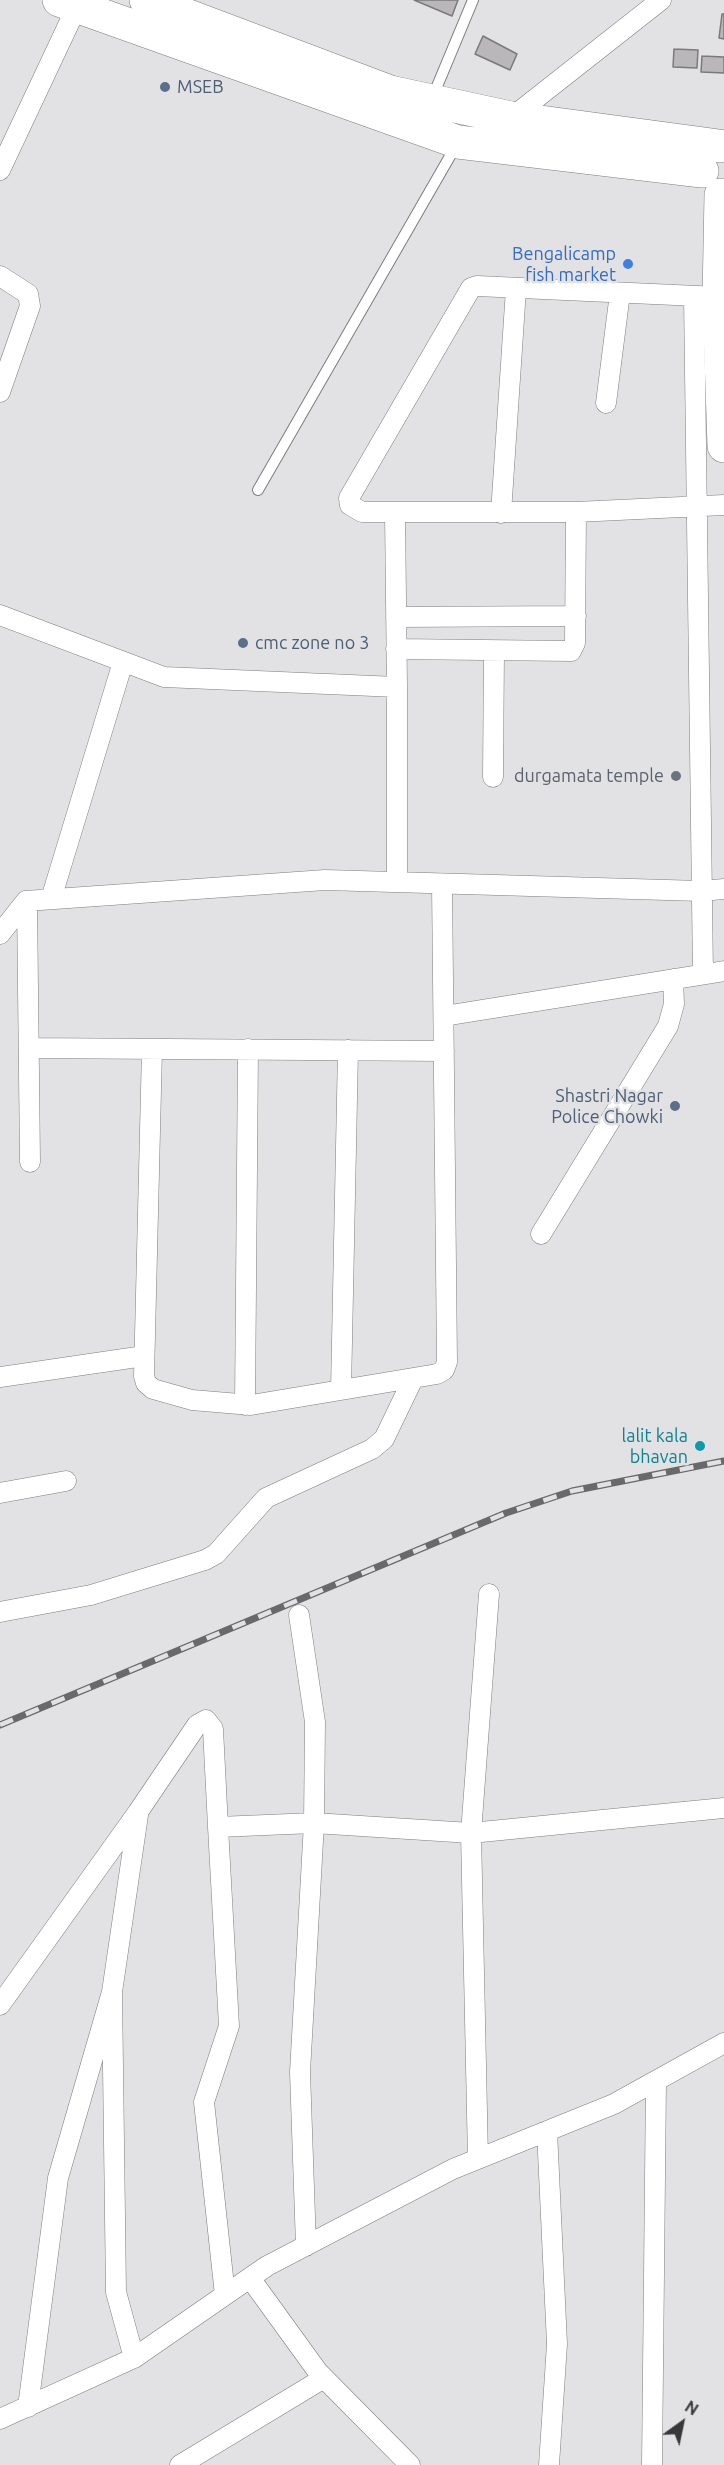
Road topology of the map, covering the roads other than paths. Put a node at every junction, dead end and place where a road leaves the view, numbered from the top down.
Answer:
1 (146, 0) edge
2 (473, 0) edge
3 (661, 0) edge
4 (72, 2) edge
5 (430, 102) junction
6 (511, 118) junction
7 (458, 142) junction
8 (0, 170) edge
9 (718, 171) edge
10 (0, 276) edge
11 (516, 289) junction
12 (620, 293) junction
13 (706, 297) junction
14 (0, 392) edge
15 (606, 403) dead end
16 (724, 446) edge
17 (258, 490) dead end
18 (724, 505) edge
19 (695, 507) junction
20 (395, 512) junction
21 (576, 512) junction
22 (501, 513) junction
23 (0, 615) edge
24 (576, 616) junction
25 (396, 617) junction
26 (396, 649) junction
27 (494, 651) junction
28 (123, 662) junction
29 (397, 687) junction
30 (494, 777) dead end
31 (397, 882) junction
32 (442, 884) junction
33 (724, 888) edge
34 (701, 891) junction
35 (51, 899) junction
36 (27, 901) junction
37 (0, 934) edge
38 (724, 971) edge
39 (703, 974) junction
40 (673, 979) junction
41 (444, 1016) junction
42 (29, 1048) junction
43 (152, 1048) junction
44 (248, 1049) junction
45 (348, 1050) junction
46 (444, 1051) junction
47 (30, 1162) dead end
48 (541, 1234) dead end
49 (144, 1356) junction
50 (0, 1377) edge
51 (413, 1378) junction
52 (341, 1390) junction
53 (245, 1405) junction
54 (66, 1481) dead end
55 (0, 1493) edge
56 (489, 1594) dead end
57 (0, 1612) edge
58 (299, 1616) dead end
59 (724, 1808) edge
60 (138, 1812) junction
61 (314, 1823) junction
62 (218, 1827) junction
63 (471, 1833) junction
64 (112, 1992) junction
65 (0, 2005) edge
66 (724, 2043) edge
67 (656, 2081) junction
68 (547, 2131) junction
69 (478, 2159) junction
70 (306, 2246) junction
71 (250, 2278) junction
72 (225, 2295) junction
73 (134, 2358) junction
74 (324, 2378) junction
75 (28, 2407) junction
76 (0, 2419) edge
77 (180, 2465) edge
78 (410, 2465) edge
79 (549, 2465) edge
80 (652, 2465) edge

1 - 5 highway
2 - 5 lane
3 - 6 street
4 - 7 highway
4 - 8 street
5 - 6 highway
6 - 9 highway
7 - 9 highway
7 - 17 lane
9 - 13 highway
10 - 14 street
11 - 12 street
11 - 20 street
11 - 22 street
12 - 13 street
12 - 15 street
13 - 16 highway
13 - 19 street
18 - 19 street
19 - 21 street
19 - 34 street
20 - 22 street
20 - 25 street
21 - 22 street
21 - 24 street
23 - 28 street
24 - 25 street
24 - 27 street
25 - 26 street
26 - 27 street
26 - 29 street
27 - 30 street
28 - 29 street
28 - 35 street
29 - 31 street
31 - 32 street
31 - 35 street
32 - 34 street
32 - 41 street
33 - 34 street
34 - 39 street
35 - 36 street
36 - 37 street
36 - 42 street
38 - 39 street
39 - 40 street
40 - 41 street
40 - 48 street
41 - 46 street
42 - 43 street
42 - 47 street
43 - 44 street
43 - 49 street
44 - 45 street
44 - 53 street
45 - 46 street
45 - 52 street
46 - 51 street
49 - 50 street
49 - 53 street
51 - 52 street
51 - 57 street
52 - 53 street
54 - 55 street
56 - 63 street
58 - 61 street
59 - 63 street
60 - 62 street
60 - 64 street
60 - 65 street
61 - 62 street
61 - 63 street
61 - 70 street
62 - 72 street
63 - 69 street
64 - 73 street
64 - 75 street
66 - 67 street
67 - 68 street
67 - 80 street
68 - 69 street
68 - 79 street
69 - 70 street
70 - 71 street
71 - 72 street
71 - 74 street
72 - 73 street
73 - 75 street
74 - 77 street
74 - 78 street
75 - 76 street

